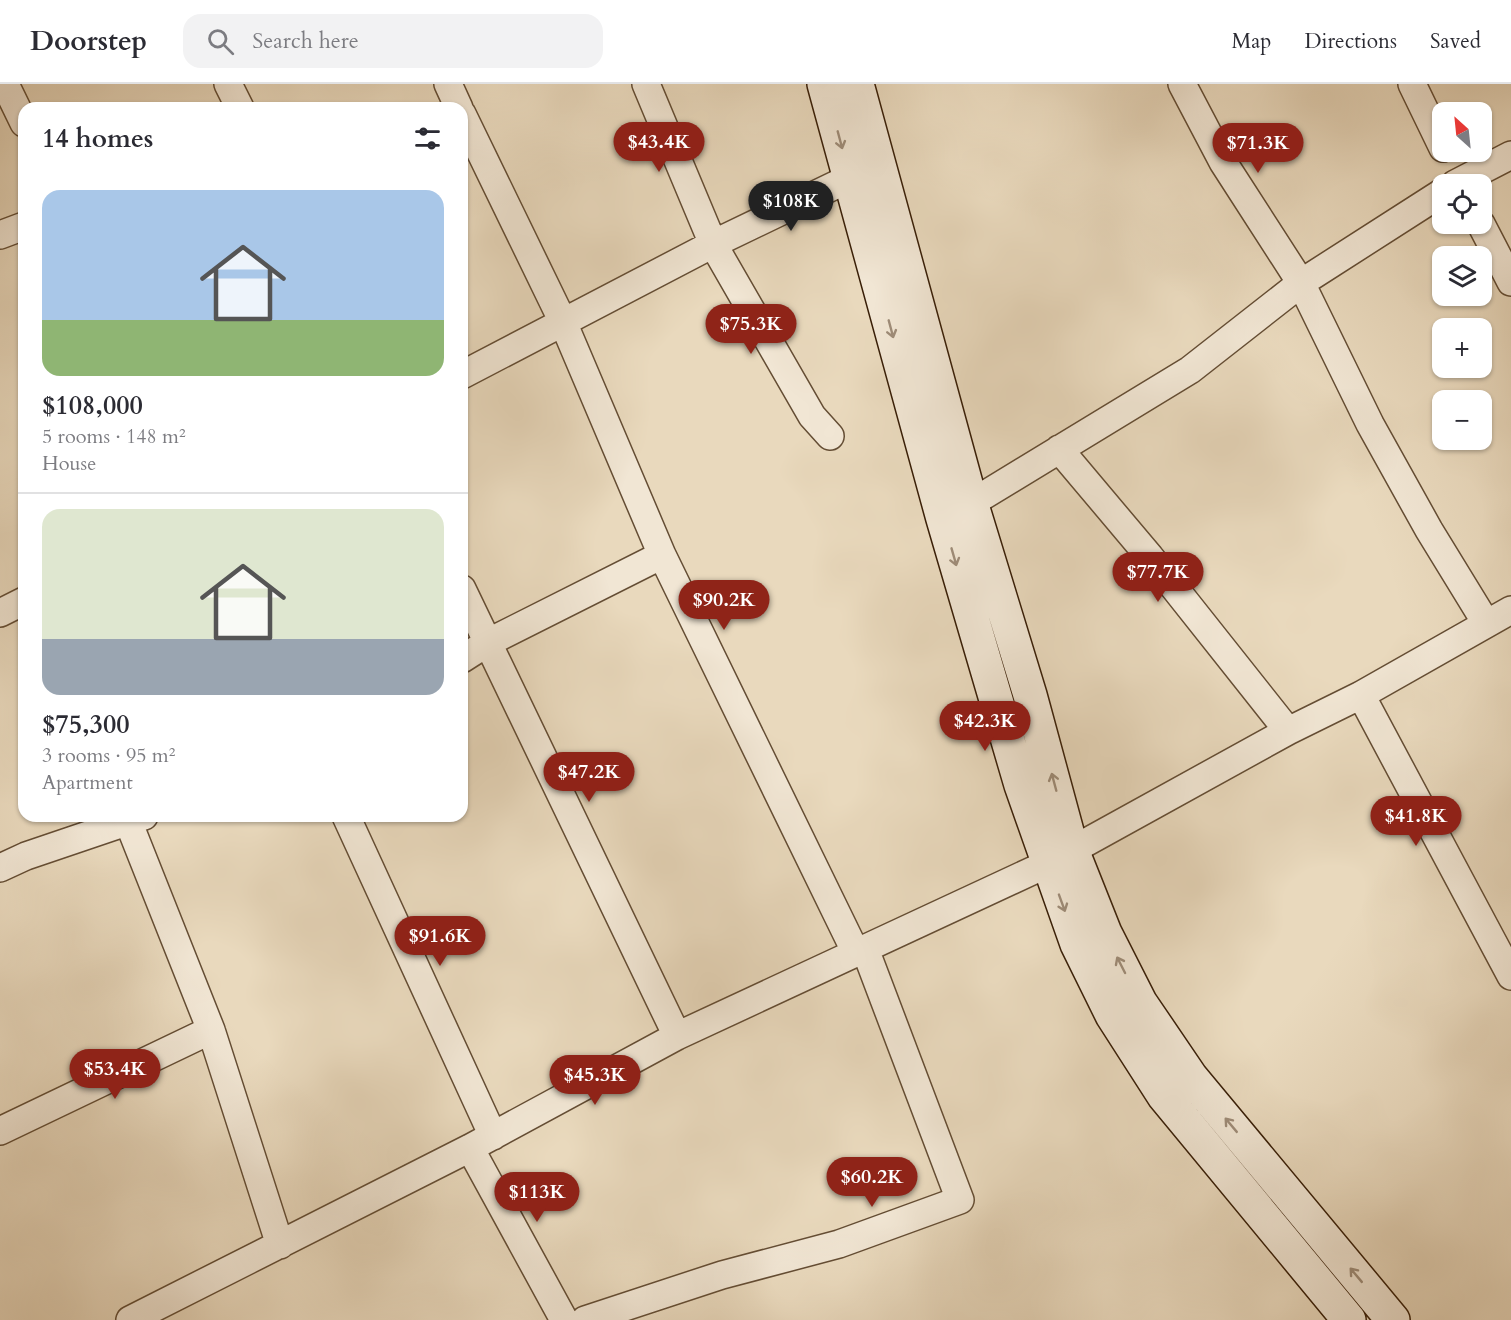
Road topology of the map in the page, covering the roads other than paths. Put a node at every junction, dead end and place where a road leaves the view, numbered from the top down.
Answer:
1 (5, 84) edge
2 (228, 84) edge
3 (448, 84) edge
4 (646, 84) edge
5 (824, 84) edge
6 (857, 84) edge
7 (1182, 84) edge
8 (1412, 84) edge
9 (237, 102) edge
10 (456, 102) edge
11 (18, 111) edge
12 (1432, 125) edge
13 (468, 126) edge
14 (1511, 155) edge
15 (1477, 174) edge
16 (850, 178) junction
17 (1432, 200) edge
18 (18, 228) edge
19 (1486, 234) edge
20 (0, 235) edge
21 (713, 244) junction
22 (1511, 282) edge
23 (1301, 283) junction
24 (563, 322) junction
25 (468, 372) edge
26 (830, 436) dead end
27 (1059, 449) junction
28 (971, 502) junction
29 (943, 519) junction
30 (662, 555) junction
31 (468, 603) edge
32 (18, 604) edge
33 (1511, 610) edge
34 (0, 613) edge
35 (1486, 623) junction
36 (487, 643) junction
37 (468, 655) edge
38 (1361, 695) junction
39 (1288, 731) junction
40 (127, 822) edge
41 (137, 822) edge
42 (348, 822) edge
43 (1060, 857) junction
44 (0, 868) edge
45 (860, 951) junction
46 (1511, 976) edge
47 (211, 1030) junction
48 (677, 1036) junction
49 (0, 1131) edge
50 (481, 1142) junction
51 (280, 1245) junction
52 (130, 1320) edge
53 (564, 1320) edge
54 (585, 1320) edge
55 (1350, 1320) edge
56 (1393, 1320) edge

1 - 11 street
2 - 9 street
3 - 10 street
4 - 21 street
5 -> 16 main road
6 - 28 main road
7 - 23 street
8 - 12 street
13 - 24 street
14 - 15 street
16 - 21 street
16 -> 29 main road
17 - 23 street
18 - 20 street
19 - 22 street
21 - 24 street
21 - 26 street
23 - 27 street
23 - 35 street
24 - 25 street
24 - 30 street
27 - 28 street
27 - 39 street
28 - 29 street
43 -> 28 main road
29 -> 43 main road
30 - 36 street
30 - 45 street
31 - 36 street
32 - 34 street
33 - 35 street
35 - 38 street
36 - 37 street
36 - 48 street
38 - 39 street
38 - 46 street
39 - 43 street
40 - 44 street
41 - 47 street
42 - 50 street
43 - 45 street
43 -> 55 main road
56 -> 43 main road
45 - 48 street
45 - 54 street
47 - 49 street
47 - 51 street
48 - 50 street
50 - 51 street
50 - 53 street
51 - 52 street

